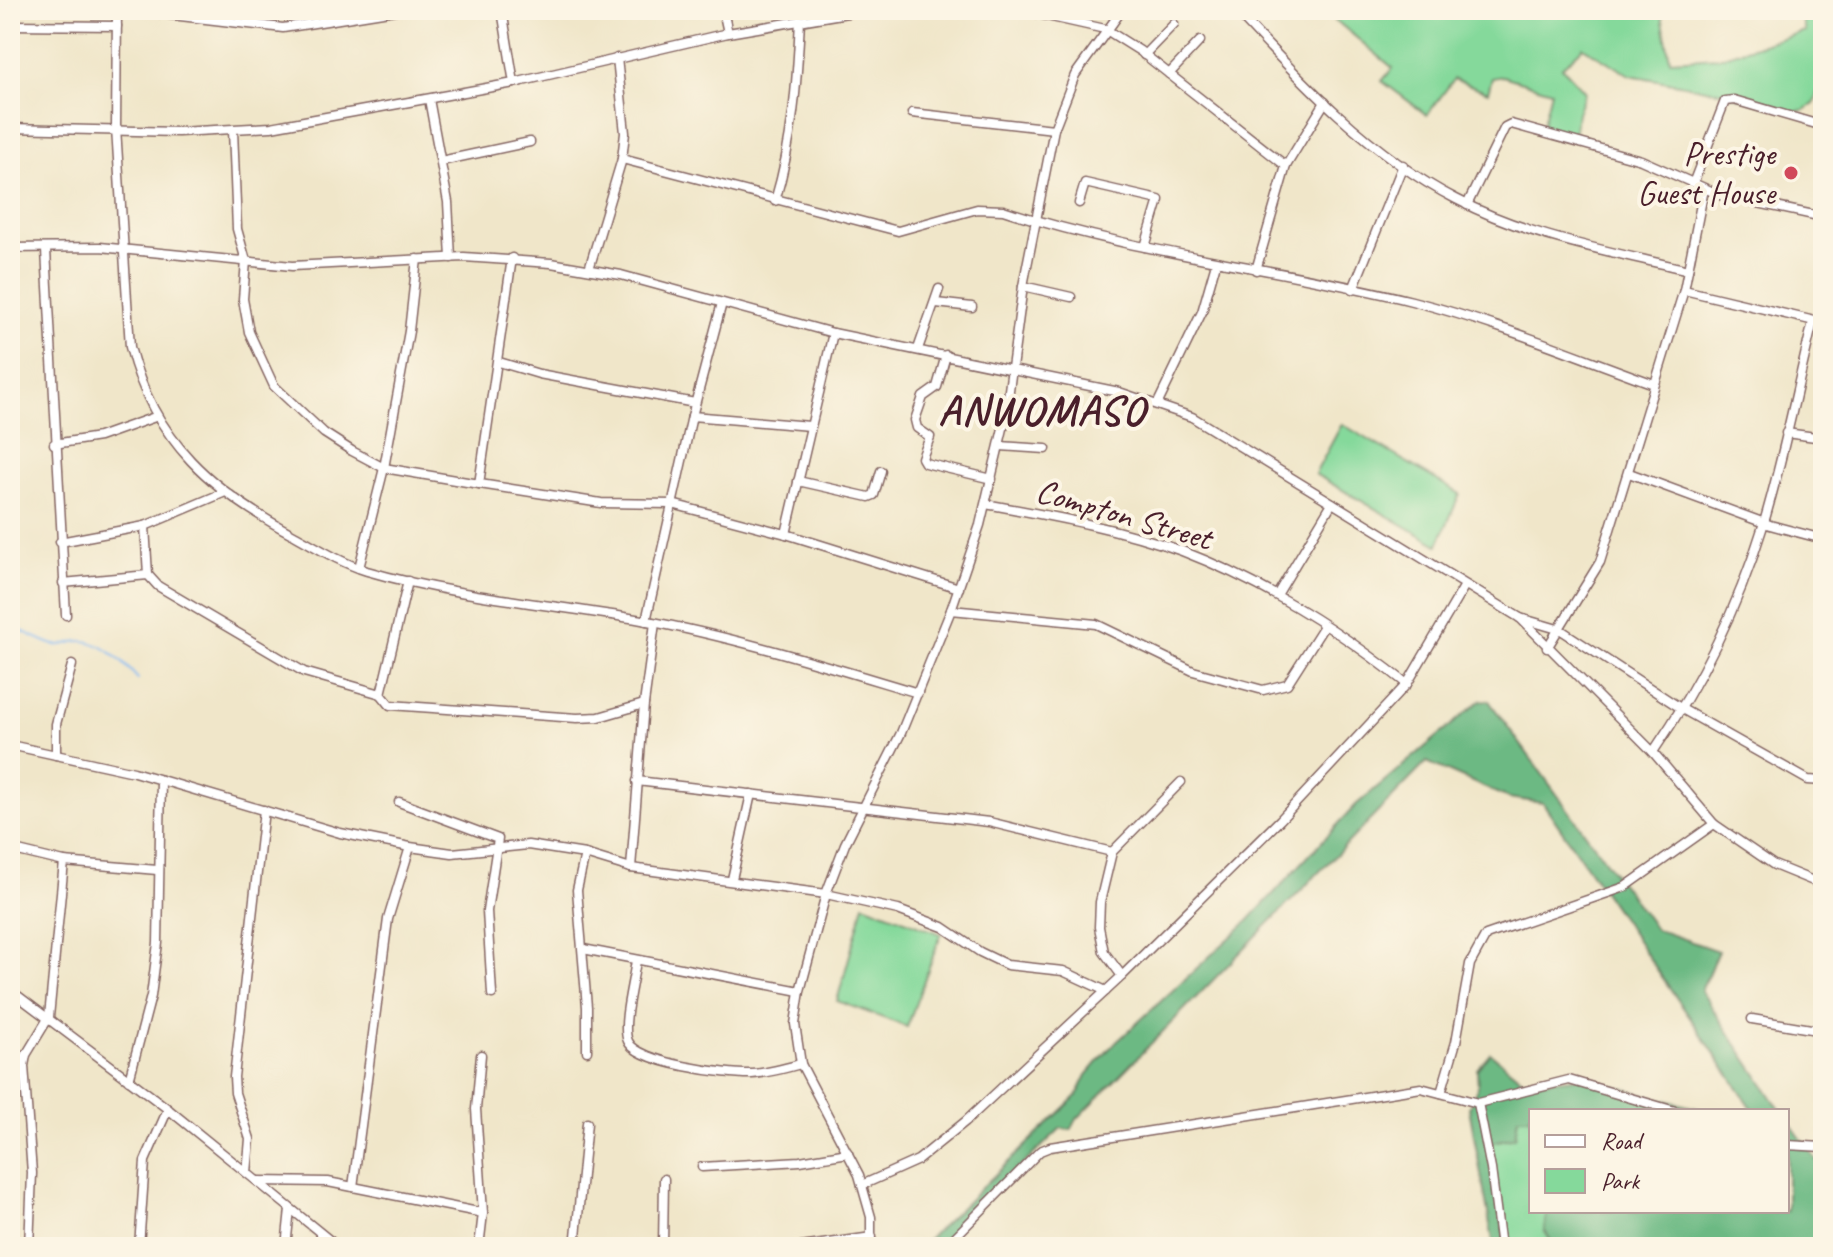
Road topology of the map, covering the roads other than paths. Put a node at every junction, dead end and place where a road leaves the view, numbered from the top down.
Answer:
1 (117, 10) edge
2 (129, 10) edge
3 (395, 10) edge
4 (502, 10) edge
5 (723, 10) edge
6 (865, 10) edge
7 (1020, 10) edge
8 (1122, 10) edge
9 (1235, 10) edge
10 (800, 20) junction
11 (1174, 24) dead end
12 (10, 25) edge
13 (117, 26) junction
14 (1105, 29) junction
15 (728, 33) junction
16 (1200, 41) dead end
17 (1144, 55) junction
18 (617, 58) junction
19 (1169, 74) junction
20 (514, 83) junction
21 (429, 99) junction
22 (1325, 102) junction
23 (912, 113) dead end
24 (1823, 126) edge
25 (10, 128) edge
26 (116, 128) junction
27 (1054, 129) junction
28 (233, 130) junction
29 (530, 142) dead end
30 (622, 159) junction
31 (441, 161) junction
32 (1403, 165) junction
33 (1286, 166) junction
34 (1694, 181) junction
35 (1704, 189) junction
36 (775, 201) junction
37 (1079, 203) dead end
38 (1467, 205) junction
39 (1823, 217) edge
40 (1035, 220) junction
41 (1145, 247) junction
42 (10, 248) edge
43 (46, 250) junction
44 (123, 250) junction
45 (451, 258) junction
46 (512, 258) junction
47 (417, 259) junction
48 (246, 261) junction
49 (1216, 263) junction
50 (589, 269) junction
51 (1256, 270) junction
52 (1688, 270) junction
53 (1023, 286) junction
54 (939, 289) dead end
55 (1353, 289) junction
56 (1684, 290) junction
57 (1071, 297) dead end
58 (722, 303) junction
59 (936, 303) junction
60 (972, 307) dead end
61 (1818, 323) edge
62 (833, 333) junction
63 (918, 349) junction
64 (946, 355) junction
65 (499, 362) junction
66 (1010, 367) junction
67 (1654, 384) junction
68 (695, 403) junction
69 (1158, 403) junction
70 (692, 416) junction
71 (155, 417) junction
72 (810, 426) junction
73 (1786, 433) junction
74 (1823, 438) edge
75 (54, 444) junction
76 (1000, 446) junction
77 (1046, 449) dead end
78 (384, 468) junction
79 (881, 471) dead end
80 (1629, 473) junction
81 (992, 479) junction
82 (798, 481) junction
83 (479, 484) junction
84 (223, 493) junction
85 (1332, 503) junction
86 (672, 504) junction
87 (986, 504) junction
88 (1764, 522) junction
89 (145, 526) junction
90 (786, 534) junction
91 (1823, 539) edge
92 (60, 542) junction
93 (359, 568) junction
94 (148, 575) junction
95 (408, 581) junction
96 (63, 583) junction
97 (1465, 585) junction
98 (959, 588) junction
99 (1277, 595) junction
100 (951, 610) junction
101 (66, 615) dead end
102 (1520, 618) junction
103 (651, 622) junction
104 (1324, 626) junction
105 (1561, 630) junction
106 (1547, 648) junction
107 (72, 665) dead end
108 (1407, 684) junction
109 (918, 693) junction
110 (381, 694) junction
111 (644, 704) junction
112 (1682, 709) junction
113 (10, 745) edge
114 (1653, 752) junction
115 (56, 755) junction
116 (161, 780) junction
117 (637, 781) junction
118 (1823, 781) edge
119 (1181, 782) dead end
120 (751, 794) junction
121 (399, 802) dead end
122 (860, 809) junction
123 (264, 810) junction
124 (1714, 824) junction
125 (498, 846) junction
126 (410, 847) junction
127 (10, 849) edge
128 (1112, 852) junction
129 (585, 854) junction
130 (64, 862) junction
131 (631, 868) junction
132 (157, 870) junction
133 (732, 879) junction
134 (1823, 885) edge
135 (826, 894) junction
136 (583, 949) junction
137 (636, 960) junction
138 (1122, 976) junction
139 (10, 990) edge
140 (800, 991) junction
141 (1106, 991) junction
142 (492, 994) dead end
143 (49, 1017) junction
144 (1752, 1019) dead end
145 (1823, 1031) edge
146 (587, 1051) dead end
147 (481, 1055) dead end
148 (801, 1064) junction
149 (129, 1080) junction
150 (1441, 1093) junction
151 (1478, 1103) junction
152 (168, 1109) junction
153 (1668, 1109) edge
154 (587, 1123) dead end
155 (1789, 1145) edge
156 (1823, 1147) edge
157 (848, 1153) junction
158 (702, 1167) dead end
159 (247, 1173) junction
160 (664, 1179) dead end
161 (258, 1181) junction
162 (862, 1185) junction
163 (353, 1187) junction
164 (290, 1209) junction
165 (483, 1213) junction
166 (871, 1242) edge
167 (29, 1247) edge
168 (139, 1247) edge
169 (286, 1247) edge
170 (338, 1247) edge
171 (479, 1247) edge
172 (575, 1247) edge
173 (663, 1247) edge
174 (801, 1247) edge
175 (945, 1247) edge
176 (1501, 1247) edge

1 - 13 street
2 - 3 street
4 - 20 street
5 - 15 street
6 - 10 street
7 - 14 street
8 - 14 street
9 - 22 street
10 - 15 street
10 - 36 street
11 - 17 street
12 - 13 street
13 - 26 street
14 - 17 street
14 - 27 street
15 - 18 street
16 - 19 street
17 - 19 street
18 - 20 street
18 - 30 street
19 - 33 street
20 - 21 street
21 - 28 street
21 - 31 street
22 - 32 street
22 - 33 street
23 - 27 street
24 - 34 street
25 - 26 street
26 - 28 street
26 - 44 street
27 - 40 street
28 - 48 street
29 - 31 street
30 - 36 street
30 - 50 street
31 - 45 street
32 - 38 street
32 - 55 street
33 - 51 street
34 - 35 street
34 - 38 street
35 - 39 street
35 - 52 street
36 - 40 street
37 - 41 street
38 - 52 street
40 - 41 street
40 - 53 street
41 - 49 street
42 - 43 street
43 - 44 street
43 - 75 street
44 - 48 street
44 - 71 street
45 - 46 street
45 - 47 street
46 - 50 street
46 - 65 street
47 - 48 street
47 - 78 street
48 - 78 street
49 - 51 street
49 - 69 street
50 - 58 street
51 - 55 street
52 - 56 street
53 - 57 street
53 - 66 street
54 - 59 street
55 - 67 street
56 - 61 street
56 - 67 street
58 - 62 street
58 - 68 street
59 - 60 street
59 - 63 street
61 - 73 street
62 - 63 street
62 - 72 street
63 - 64 street
64 - 66 street
64 - 81 street
65 - 68 street
65 - 83 street
66 - 69 street
66 - 76 street
67 - 80 street
68 - 70 street
69 - 85 street
70 - 72 street
70 - 86 street
71 - 75 street
71 - 84 street
72 - 82 street
73 - 74 street
73 - 88 street
75 - 92 street
76 - 77 street
76 - 81 street
78 - 83 street
78 - 93 street
79 - 82 street
80 - 88 street
80 - 105 street
81 - 87 street
82 - 90 street
83 - 86 street
84 - 89 street
84 - 93 street
85 - 97 street
85 - 99 street
86 - 90 street
86 - 103 street
87 - 98 street
87 - 99 street, Compton Street
88 - 91 street
88 - 112 street
89 - 92 street
89 - 94 street
90 - 98 street
92 - 96 street
93 - 95 street
94 - 96 street
94 - 110 street
95 - 103 street
95 - 110 street
96 - 101 street
97 - 102 street
97 - 108 street
98 - 100 street
99 - 104 street, Compton Street
100 - 104 street
100 - 109 street
102 - 105 street
102 - 106 street
103 - 109 street
103 - 111 street
104 - 108 street, Compton Street
105 - 106 street
105 - 112 street
106 - 114 street
107 - 115 street
108 - 138 street
109 - 122 street
110 - 111 street
111 - 117 street
112 - 114 street
112 - 118 street
113 - 115 street
114 - 124 street
115 - 116 street
116 - 123 street
116 - 132 street
117 - 120 street
117 - 131 street
119 - 128 street
120 - 122 street
120 - 133 street
121 - 125 street
122 - 128 street
122 - 135 street
123 - 126 street
123 - 159 street
124 - 134 street
124 - 150 street
125 - 126 street
125 - 129 street
125 - 142 street
126 - 163 street
127 - 130 street
128 - 138 street
129 - 131 street
129 - 136 street
130 - 132 street
130 - 143 street
131 - 133 street
132 - 149 street
133 - 135 street
135 - 140 street
135 - 141 street
136 - 137 street
136 - 146 street
137 - 140 street
137 - 148 street
138 - 141 street
139 - 143 street
140 - 148 street
141 - 162 street
143 - 149 street
143 - 167 street
144 - 145 street
147 - 165 street
148 - 157 street
149 - 152 street
150 - 151 street
150 - 175 street
151 - 153 street
151 - 176 street
152 - 159 street
152 - 168 street
154 - 172 street
155 - 156 street
157 - 158 street
157 - 162 street
159 - 161 street
160 - 173 street
161 - 163 street
161 - 164 street
162 - 166 street
163 - 165 street
164 - 169 street
164 - 170 street
165 - 171 street
166 - 174 street

